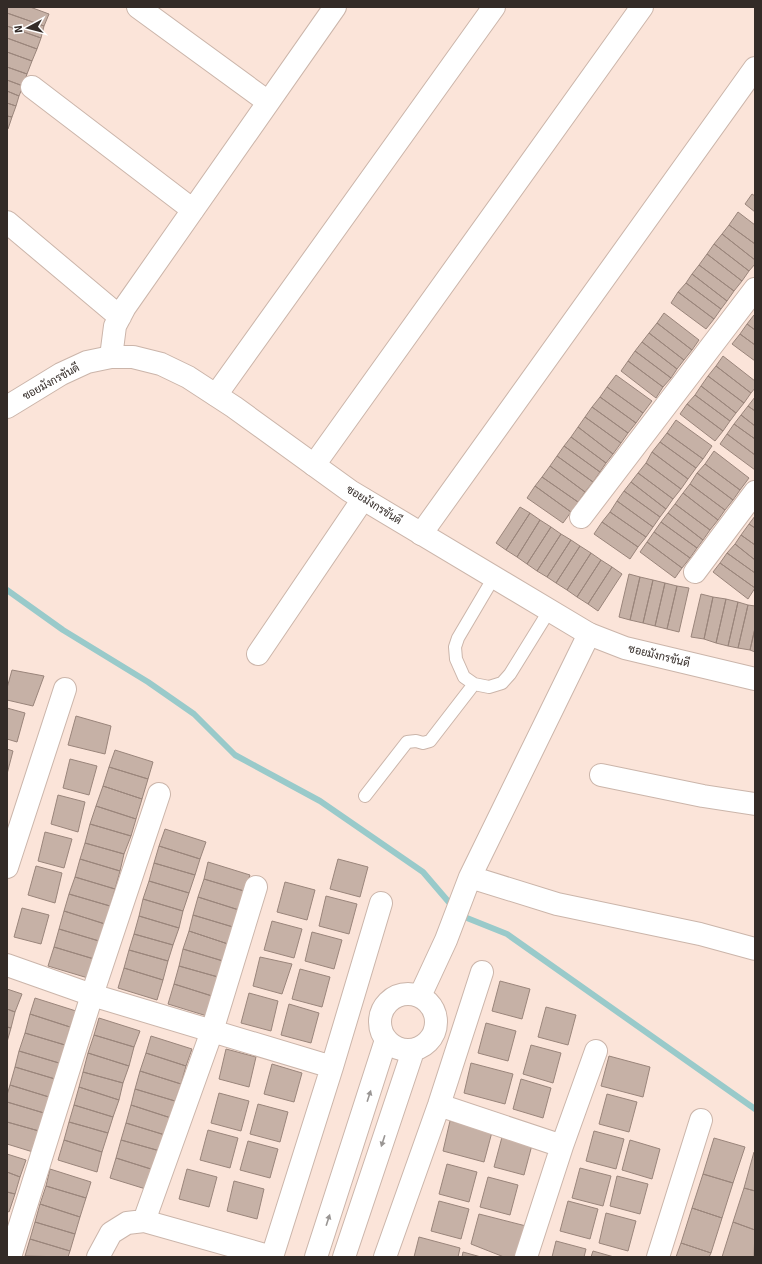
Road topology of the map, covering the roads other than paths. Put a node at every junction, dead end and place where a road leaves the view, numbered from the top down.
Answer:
1 (138, 7) edge
2 (336, 7) edge
3 (494, 7) edge
4 (642, 7) edge
5 (755, 68) edge
6 (32, 88) dead end
7 (268, 102) junction
8 (193, 210) junction
9 (7, 222) edge
10 (755, 289) edge
11 (120, 317) junction
12 (111, 357) junction
13 (216, 395) junction
14 (7, 407) edge
15 (314, 465) junction
16 (755, 492) edge
17 (363, 499) junction
18 (581, 517) dead end
19 (421, 534) junction
20 (695, 572) dead end
21 (494, 577) junction
22 (549, 611) junction
23 (589, 634) junction
24 (258, 654) dead end
25 (755, 680) edge
26 (474, 684) junction
27 (65, 689) dead end
28 (601, 775) dead end
29 (159, 794) dead end
30 (365, 796) dead end
31 (755, 804) edge
32 (7, 867) edge
33 (466, 886) junction
34 (256, 887) dead end
35 (381, 904) dead end
36 (755, 949) edge
37 (7, 965) edge
38 (482, 972) dead end
39 (92, 995) junction
40 (420, 996) junction
41 (212, 1031) junction
42 (386, 1040) junction
43 (413, 1051) junction
44 (596, 1051) dead end
45 (332, 1067) junction
46 (439, 1105) junction
47 (701, 1120) dead end
48 (562, 1146) junction
49 (144, 1221) junction
50 (10, 1257) edge
51 (98, 1257) edge
52 (272, 1257) edge
53 (316, 1257) edge
54 (344, 1257) edge
55 (385, 1257) edge
56 (526, 1257) edge
57 (658, 1257) edge

1 - 7 street
2 - 7 street
3 - 13 street
4 - 15 street
5 - 19 street
6 - 8 street
7 - 8 street
8 - 11 street
9 - 11 street
10 - 18 street
11 - 12 street
12 - 13 street, ซอยมังกรขันดี
12 - 14 street, ซอยมังกรขันดี
13 - 15 street, ซอยมังกรขันดี
15 - 17 street, ซอยมังกรขันดี
16 - 20 street
17 - 19 street, ซอยมังกรขันดี
17 - 24 street
19 - 21 street, ซอยมังกรขันดี
21 - 22 street, ซอยมังกรขันดี
21 - 26 lane
22 - 23 street, ซอยมังกรขันดี
22 - 26 lane
23 - 25 street, ซอยมังกรขันดี
23 - 33 street
26 - 30 lane
27 - 32 street
28 - 31 street
29 - 39 street
33 - 36 street
33 - 40 street
34 - 41 street
35 - 45 street
37 - 39 street
38 - 46 street
39 - 41 street
39 - 50 street
40 - 42 street
40 - 43 street
41 - 45 street
41 - 49 street
42 - 43 street
53 -> 42 street
43 -> 54 street
44 - 48 street
45 - 52 street
46 - 48 street
46 - 55 street
47 - 57 street
48 - 56 street
49 - 51 street
49 - 52 street

